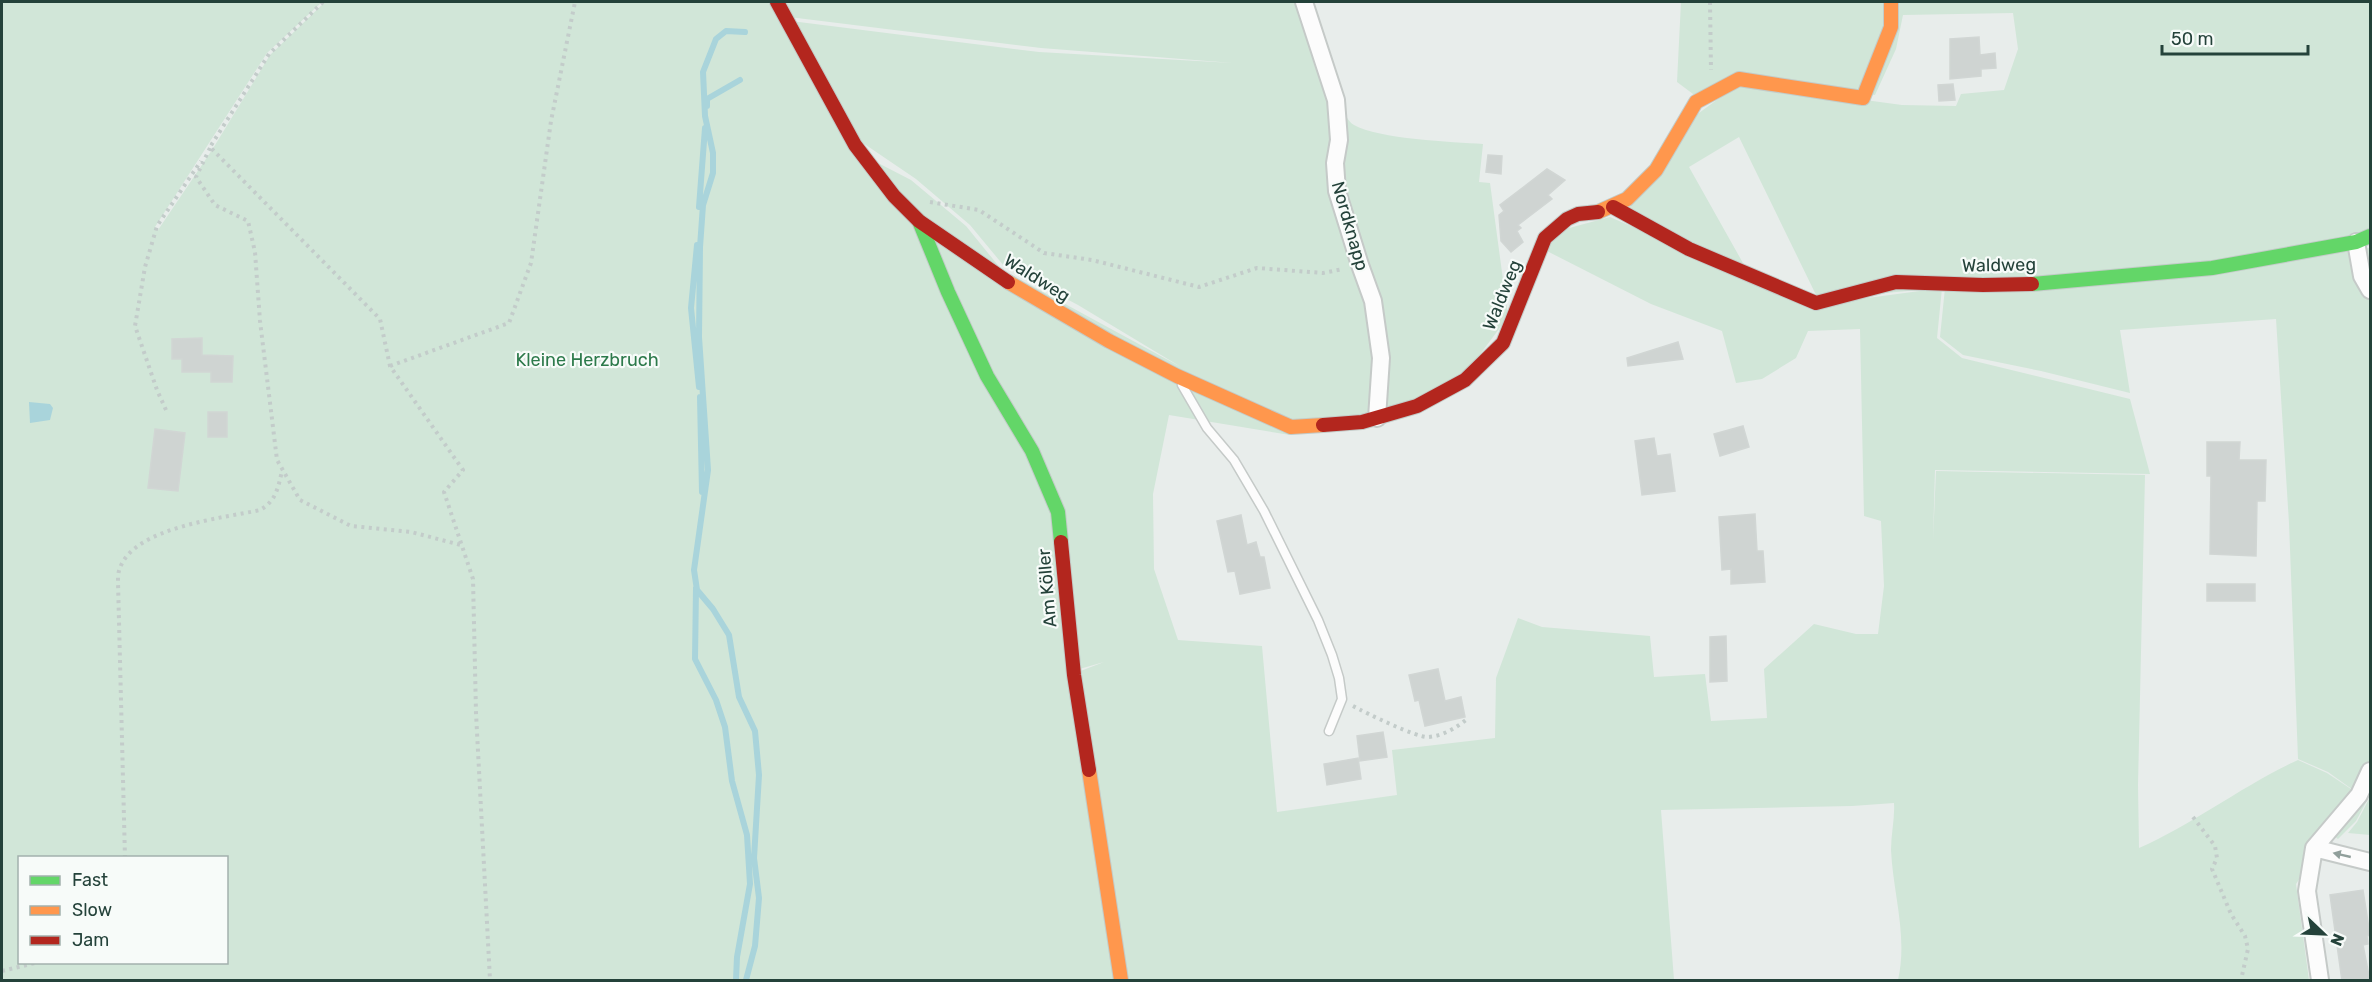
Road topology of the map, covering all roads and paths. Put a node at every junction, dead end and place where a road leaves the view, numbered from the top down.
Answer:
1 (323, 2) edge
2 (575, 2) edge
3 (777, 2) edge
4 (1304, 2) edge
5 (1710, 2) edge
6 (1892, 2) edge
7 (1715, 92) junction
8 (210, 147) junction
9 (926, 201) dead end
10 (1613, 207) junction
11 (919, 220) junction
12 (2363, 239) edge
13 (1360, 265) junction
14 (2370, 290) edge
15 (390, 366) junction
16 (1177, 376) junction
17 (166, 410) dead end
18 (1377, 418) junction
19 (283, 470) junction
20 (462, 545) junction
21 (1342, 699) junction
22 (1467, 719) dead end
23 (1329, 731) dead end
24 (2370, 771) edge
25 (2193, 818) dead end
26 (2314, 848) junction
27 (125, 856) edge
28 (2370, 862) edge
29 (34, 964) edge
30 (2, 971) edge
31 (490, 981) edge
32 (1121, 981) edge
33 (2241, 981) edge
34 (2320, 981) edge

1 - 8 path
2 - 15 path
3 - 11 street, Waldweg
4 - 13 street, Nordknapp
5 - 7 path
6 - 7 street
7 - 10 street
8 - 15 path
8 - 17 path
8 - 19 path
9 - 13 path
10 - 12 street, Waldweg
10 - 18 street, Waldweg
11 - 16 street, Waldweg
11 - 32 street, Am Köller
12 - 14 street
13 - 18 street, Nordknapp
15 - 20 path
16 - 18 street, Waldweg
16 - 21 lane
19 - 20 path
19 - 27 path
20 - 31 path
21 - 22 path
21 - 23 lane
24 - 26 street
25 - 33 path
28 -> 26 street
26 - 34 street
29 - 30 path

